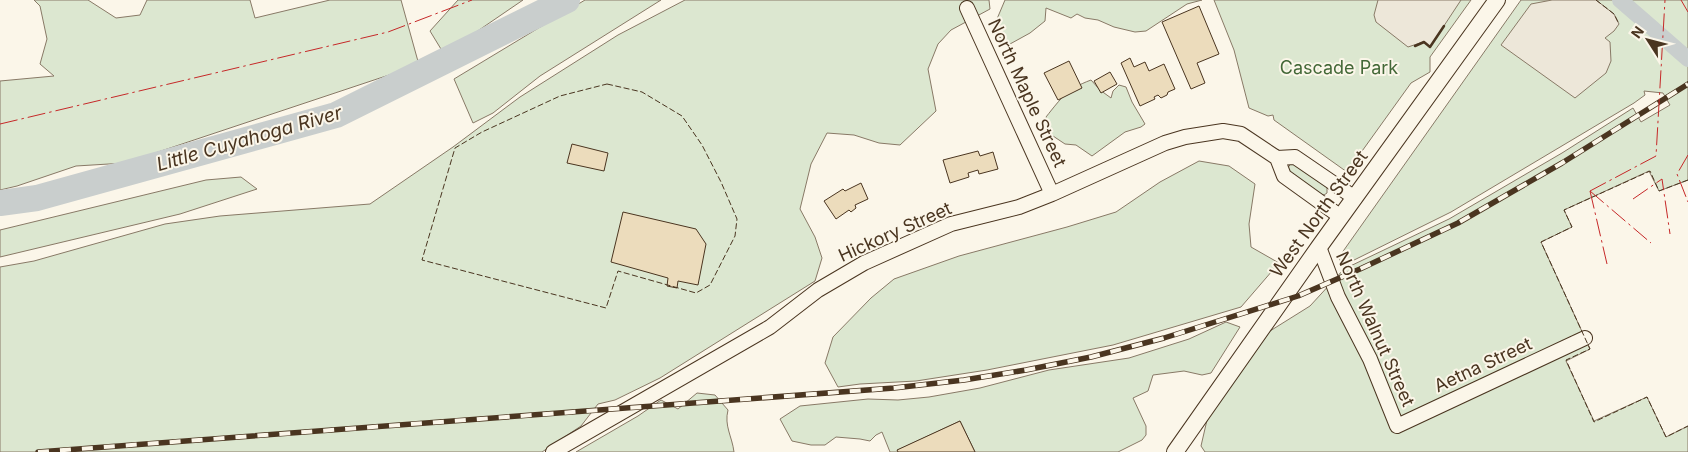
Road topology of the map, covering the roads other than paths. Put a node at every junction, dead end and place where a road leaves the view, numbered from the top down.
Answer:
1 (1496, 0) edge
2 (967, 8) dead end
3 (1277, 158) junction
4 (1052, 194) junction
5 (1355, 198) junction
6 (1341, 217) junction
7 (1319, 247) junction
8 (1585, 338) dead end
9 (1397, 426) joint
10 (553, 452) edge
11 (1175, 452) edge

1 - 5 street, West North Street
2 - 4 street, North Maple Street
3 - 4 street, Hickory Street
3 - 5 street, Hickory Street
3 - 6 street, Hickory Street
4 - 10 street, Hickory Street
5 - 6 street, West North Street
6 - 7 street, West North Street
7 - 9 street, North Walnut Street
7 - 11 street, West North Street
8 - 9 street, Aetna Street

